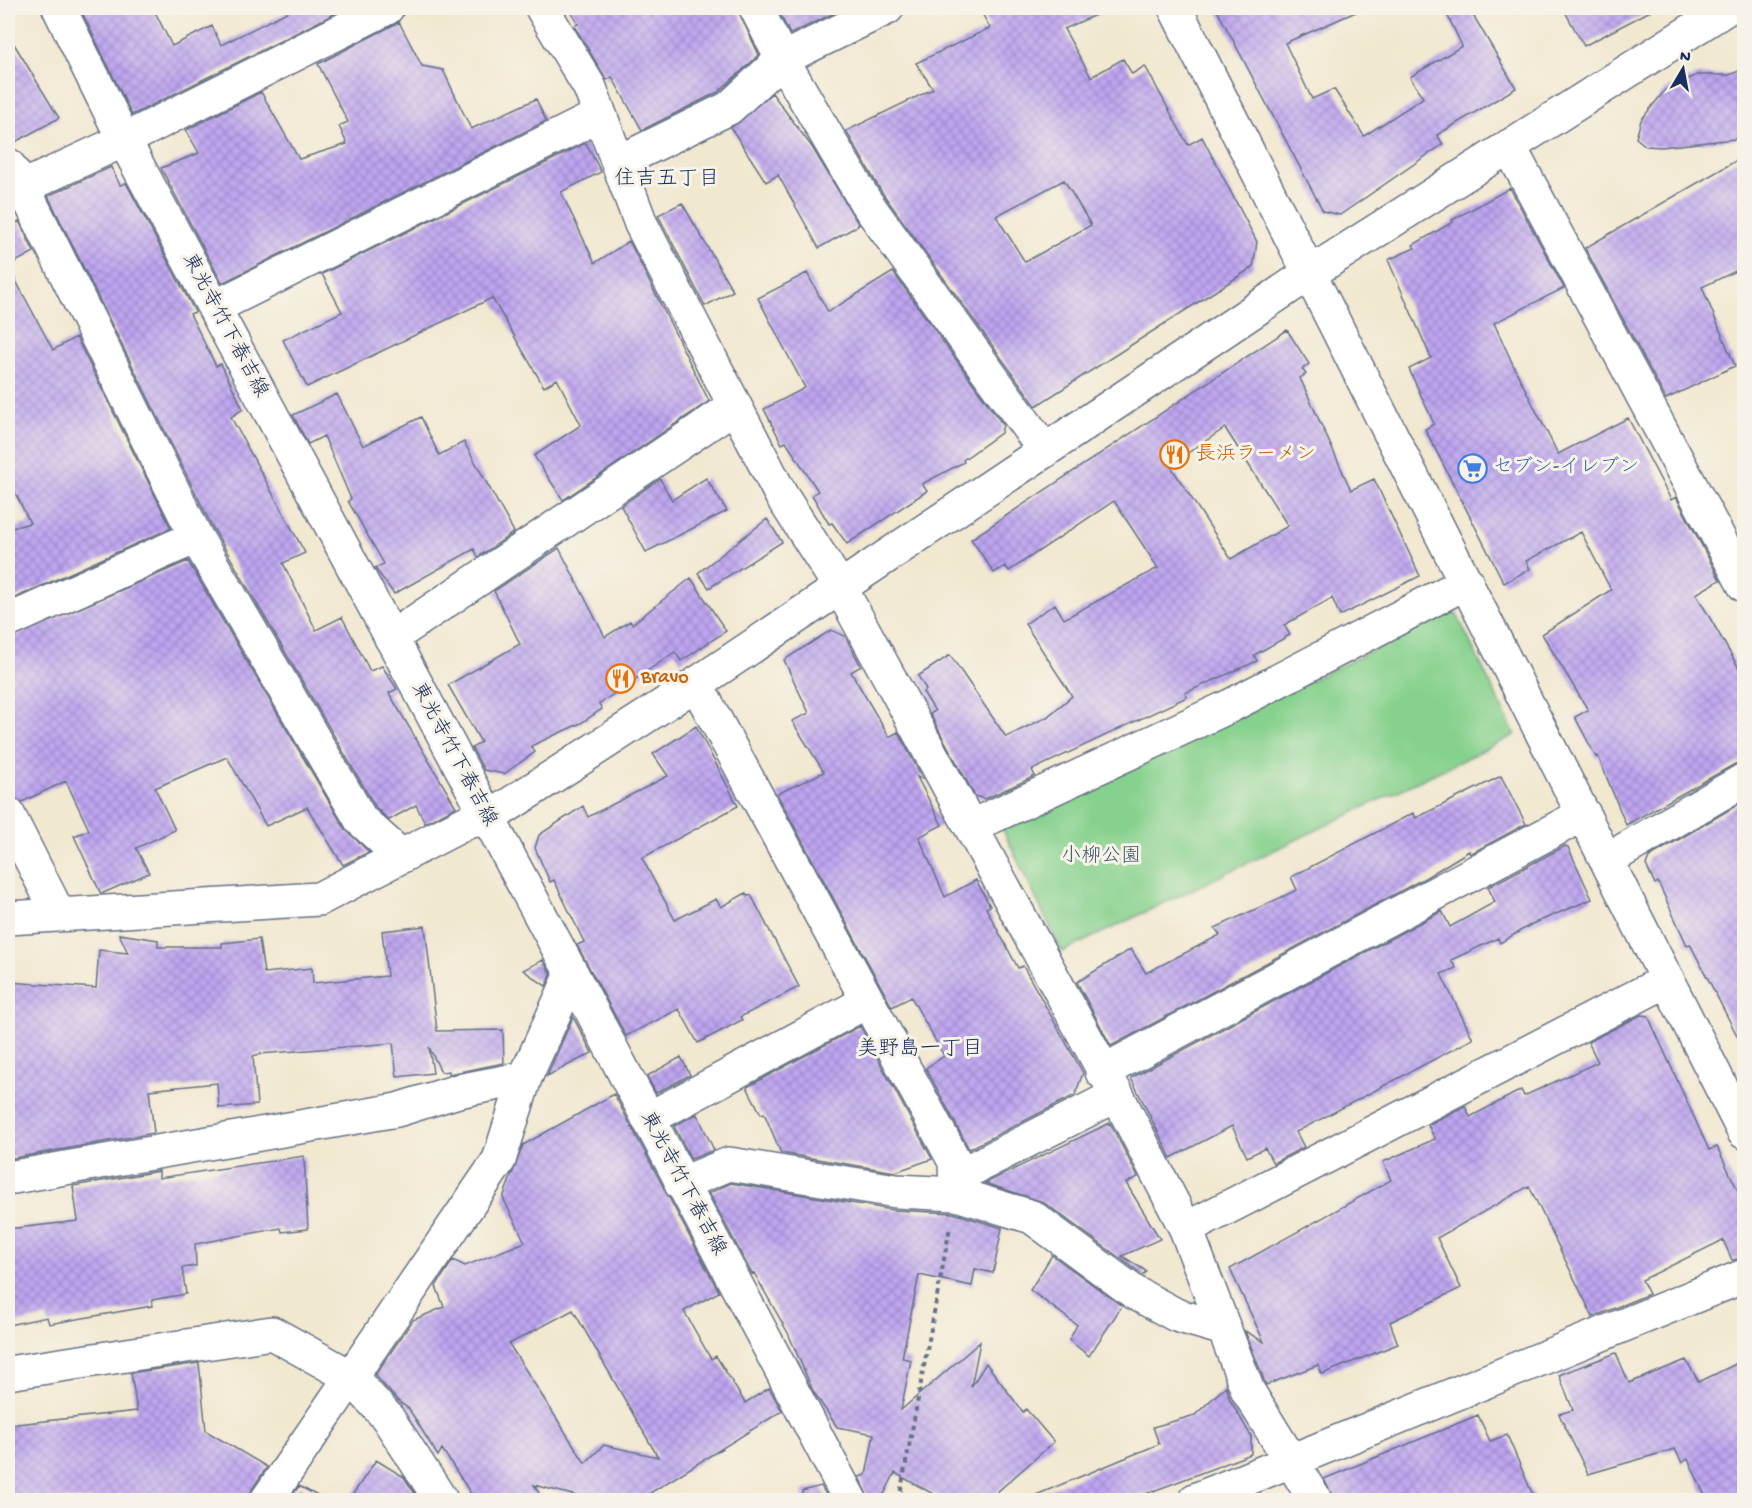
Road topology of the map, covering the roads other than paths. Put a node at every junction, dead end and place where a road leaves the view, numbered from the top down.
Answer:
1 (62, 8) edge
2 (387, 8) edge
3 (542, 8) edge
4 (756, 8) edge
5 (887, 8) edge
6 (1175, 8) edge
7 (1727, 8) edge
8 (782, 59) junction
9 (600, 115) junction
10 (124, 140) junction
11 (1509, 146) junction
12 (619, 162) junction
13 (11, 182) edge
14 (1310, 273) junction
15 (215, 307) junction
16 (735, 406) junction
17 (1045, 451) junction
18 (196, 537) junction
19 (1741, 572) edge
20 (1467, 582) junction
21 (840, 587) junction
22 (8, 621) edge
23 (391, 638) junction
24 (696, 684) junction
25 (1744, 780) edge
26 (8, 814) edge
27 (1584, 814) junction
28 (487, 819) junction
29 (972, 826) junction
30 (400, 856) junction
31 (1607, 860) junction
32 (59, 915) junction
33 (8, 918) edge
34 (572, 974) junction
35 (1668, 980) junction
36 (868, 1001) junction
37 (525, 1078) junction
38 (1109, 1083) junction
39 (648, 1119) junction
40 (1744, 1132) edge
41 (8, 1178) edge
42 (681, 1184) junction
43 (956, 1185) junction
44 (1186, 1229) junction
45 (1744, 1276) edge
46 (1224, 1329) junction
47 (8, 1373) edge
48 (351, 1377) junction
49 (1289, 1460) junction
50 (267, 1500) edge
51 (441, 1500) edge
52 (850, 1500) edge
53 (1195, 1500) edge
54 (1315, 1500) edge

1 - 10 street, 東光寺竹下春吉線
2 - 10 street
3 - 9 street
4 - 8 street
5 - 8 street
6 - 14 street
7 - 11 street
8 - 12 street
8 - 17 street
9 - 12 street
9 - 15 street
10 - 13 street
10 - 15 street, 東光寺竹下春吉線
11 - 14 street
11 - 19 street
12 - 16 street
13 - 18 street
14 - 17 street
14 - 20 street
15 - 23 street, 東光寺竹下春吉線
16 - 21 street
16 - 23 street
17 - 21 street
18 - 22 street
18 - 30 street
20 - 27 street
20 - 29 street
21 - 24 street
21 - 29 street
23 - 28 street, 東光寺竹下春吉線
24 - 28 street
24 - 36 street
25 - 31 street
26 - 32 street
27 - 31 street
27 - 38 street
28 - 30 street
28 - 34 street, 東光寺竹下春吉線
29 - 38 street
30 - 32 street
31 - 35 street
32 - 33 street
34 - 37 street
34 - 39 street, 東光寺竹下春吉線
35 - 40 street
35 - 44 street
36 - 39 street
36 - 43 street
37 - 41 street
37 - 48 street
38 - 43 street
38 - 44 street
39 - 42 street, 東光寺竹下春吉線
42 - 43 street
42 - 52 street, 東光寺竹下春吉線
43 - 46 street
44 - 46 street
45 - 49 street
46 - 49 street
47 - 48 street
48 - 50 street
48 - 51 street
49 - 53 street
49 - 54 street

